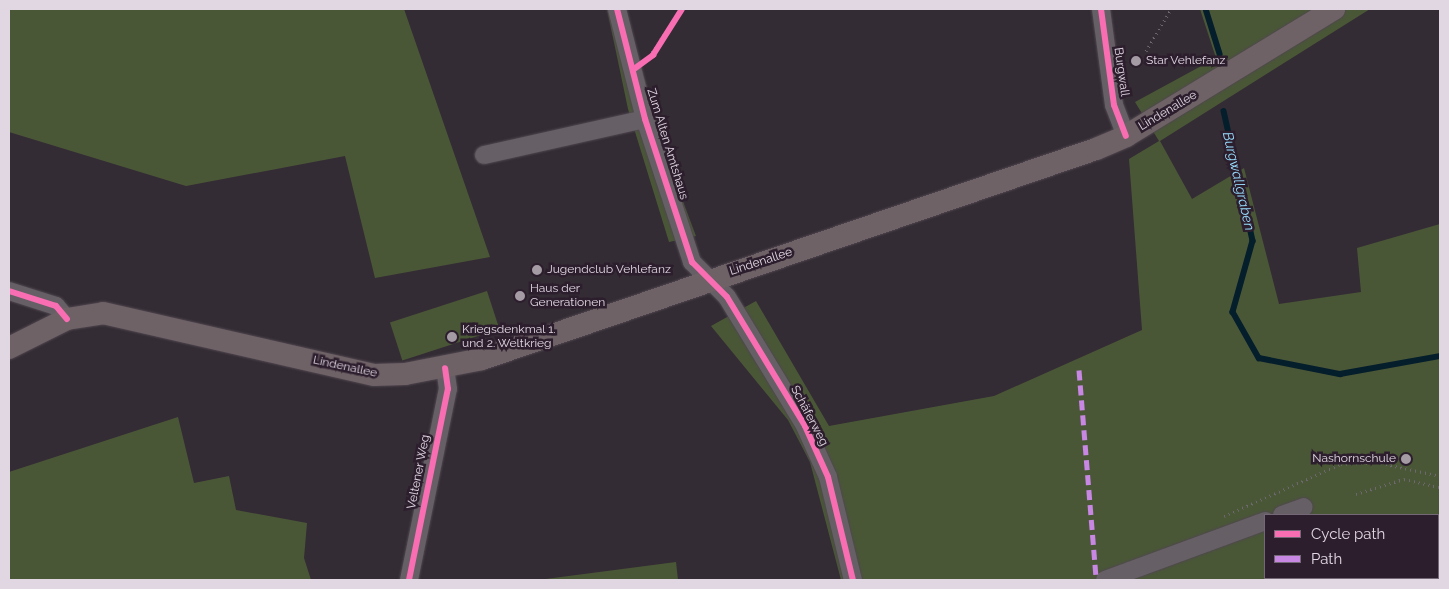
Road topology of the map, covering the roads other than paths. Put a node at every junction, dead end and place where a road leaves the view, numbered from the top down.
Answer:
1 (617, 9) edge
2 (1100, 9) edge
3 (1334, 9) edge
4 (645, 119) junction
5 (1126, 136) junction
6 (484, 155) dead end
7 (709, 279) junction
8 (9, 292) edge
9 (66, 318) junction
10 (9, 348) edge
11 (445, 368) junction
12 (1304, 507) dead end
13 (1285, 514) edge
14 (1264, 521) edge
15 (410, 580) edge
16 (853, 580) edge
17 (1105, 580) edge

1 - 4 street, Zum Alten Amtshaus
2 - 5 street, Burgwall
3 - 5 main road, Lindenallee
4 - 6 street
4 - 7 street, Zum Alten Amtshaus
5 - 7 main road, Lindenallee
7 - 11 main road, Lindenallee
7 - 16 street, Schäferweg
8 - 9 street
9 - 10 main road, Lindenallee
9 - 11 main road, Lindenallee
11 - 15 street, Veltener Weg
12 - 13 street
14 - 17 street

